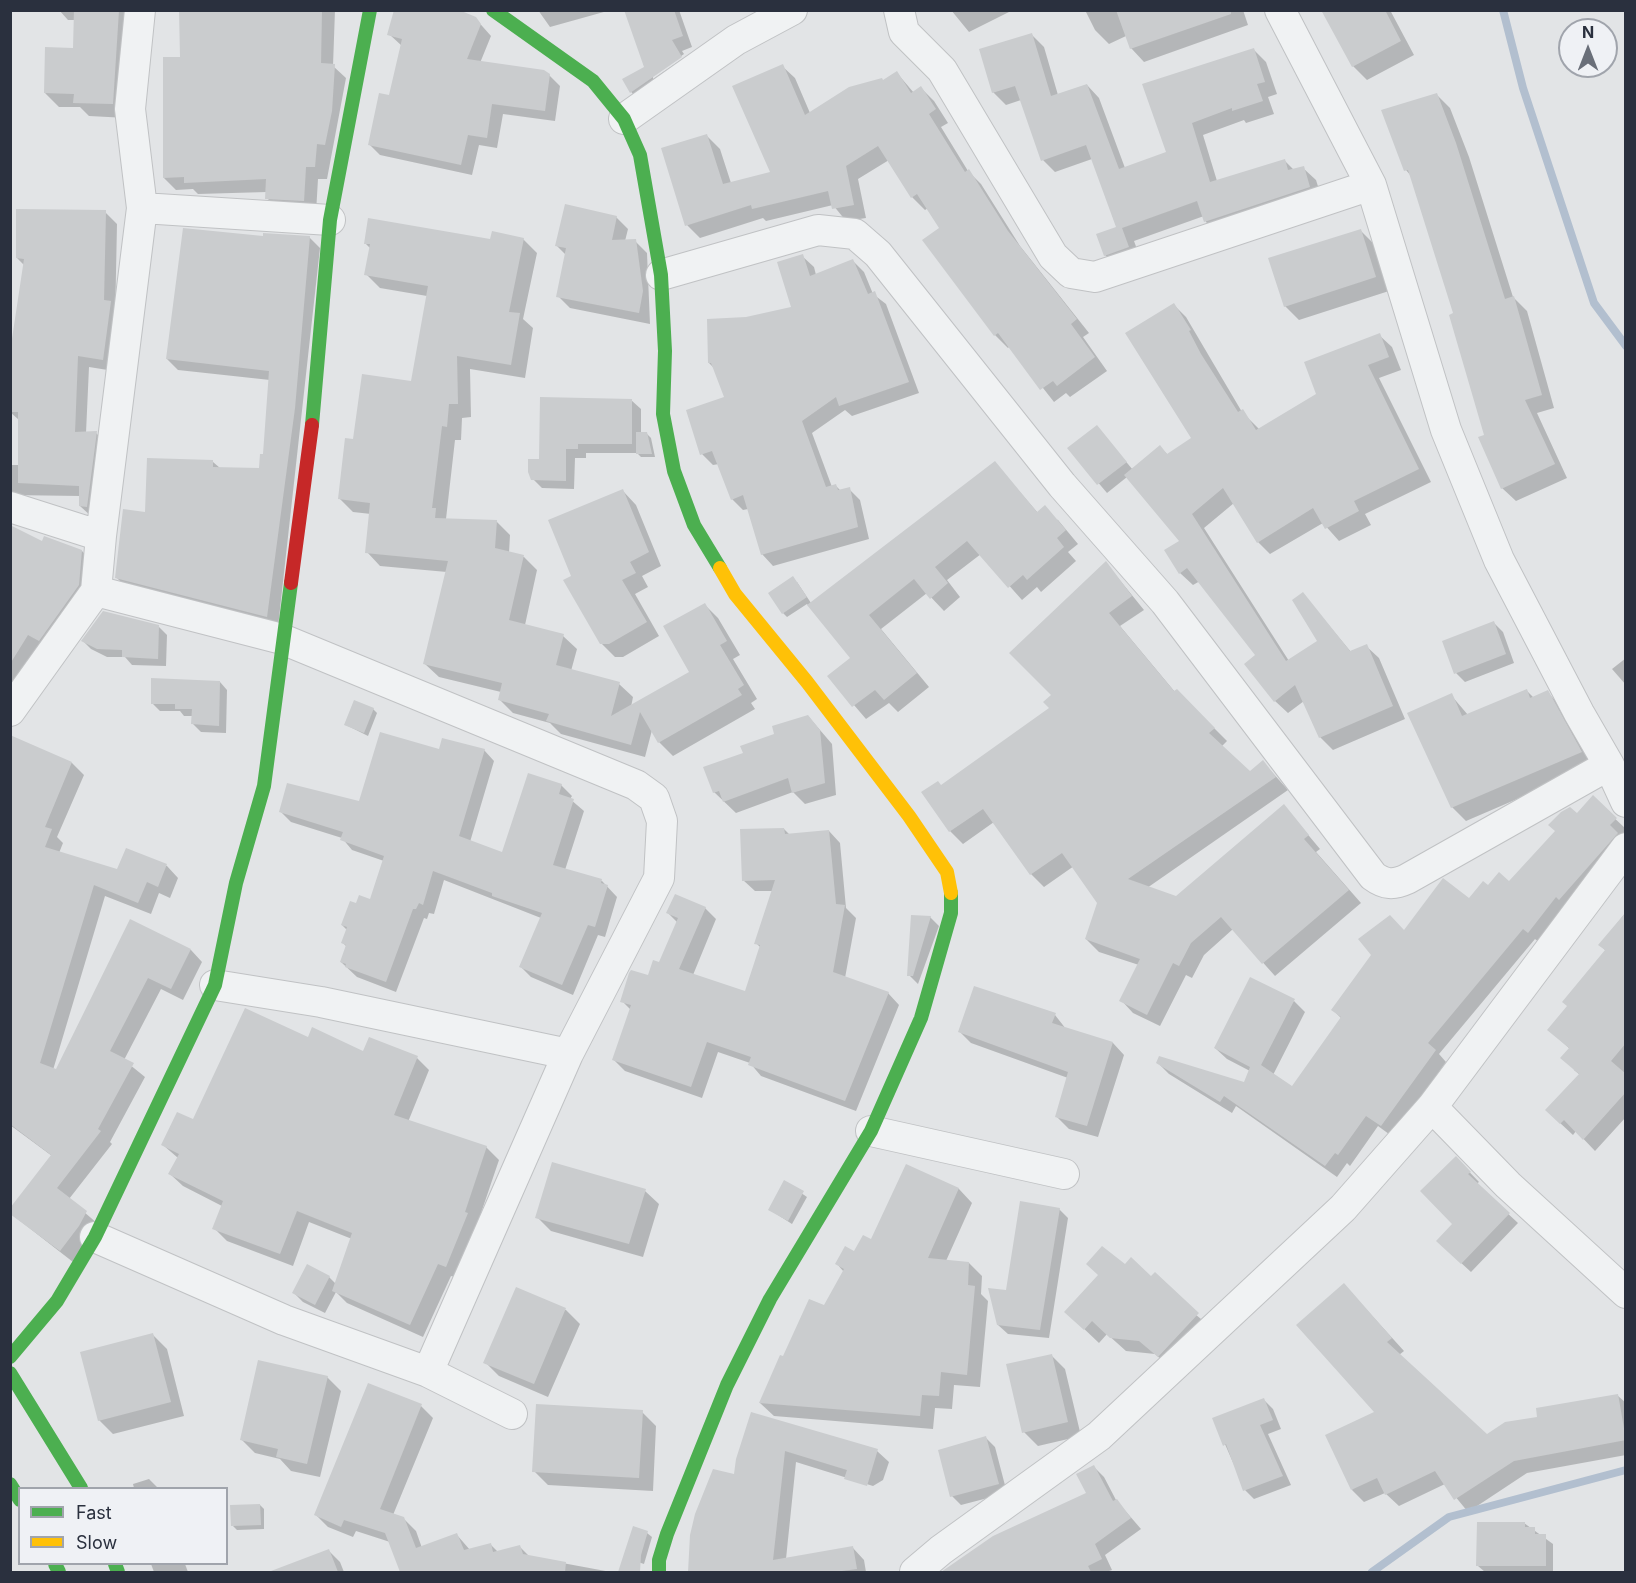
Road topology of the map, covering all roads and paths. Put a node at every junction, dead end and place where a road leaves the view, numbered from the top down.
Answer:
1 (140, 10) edge
2 (370, 10) edge
3 (493, 10) edge
4 (740, 10) edge
5 (792, 10) edge
6 (899, 10) edge
7 (1280, 10) edge
8 (736, 40) junction
9 (624, 119) junction
10 (1371, 185) junction
11 (142, 208) junction
12 (330, 220) junction
13 (661, 275) junction
14 (10, 507) edge
15 (101, 536) junction
16 (96, 591) junction
17 (282, 639) junction
18 (10, 711) edge
19 (1609, 765) junction
20 (1626, 802) edge
21 (1626, 849) edge
22 (216, 985) junction
23 (568, 1054) junction
24 (1432, 1107) junction
25 (872, 1131) junction
26 (1064, 1174) dead end
27 (95, 1237) junction
28 (1626, 1293) edge
29 (10, 1357) edge
30 (428, 1372) junction
31 (10, 1373) edge
32 (512, 1414) dead end
33 (10, 1484) edge
34 (80, 1487) edge
35 (18, 1497) edge
36 (659, 1572) edge
37 (915, 1572) edge

1 - 11 street
2 - 12 street
3 - 9 street
4 - 8 street
5 - 8 street
6 - 10 street
7 - 10 street
8 - 9 street
9 - 13 street
10 - 19 street
11 - 12 street
11 - 15 street
12 - 17 street
13 - 19 street
13 - 25 street
14 - 15 street
15 - 16 street
16 - 17 street
16 - 18 street
17 - 22 street
17 - 23 street
19 - 20 street
21 - 24 street
22 - 23 street
22 - 27 street
23 - 30 street
24 - 28 street
24 - 37 street
25 - 26 street
25 - 36 street
27 - 29 street
27 - 30 street
30 - 32 street
31 - 34 street
33 - 35 street

